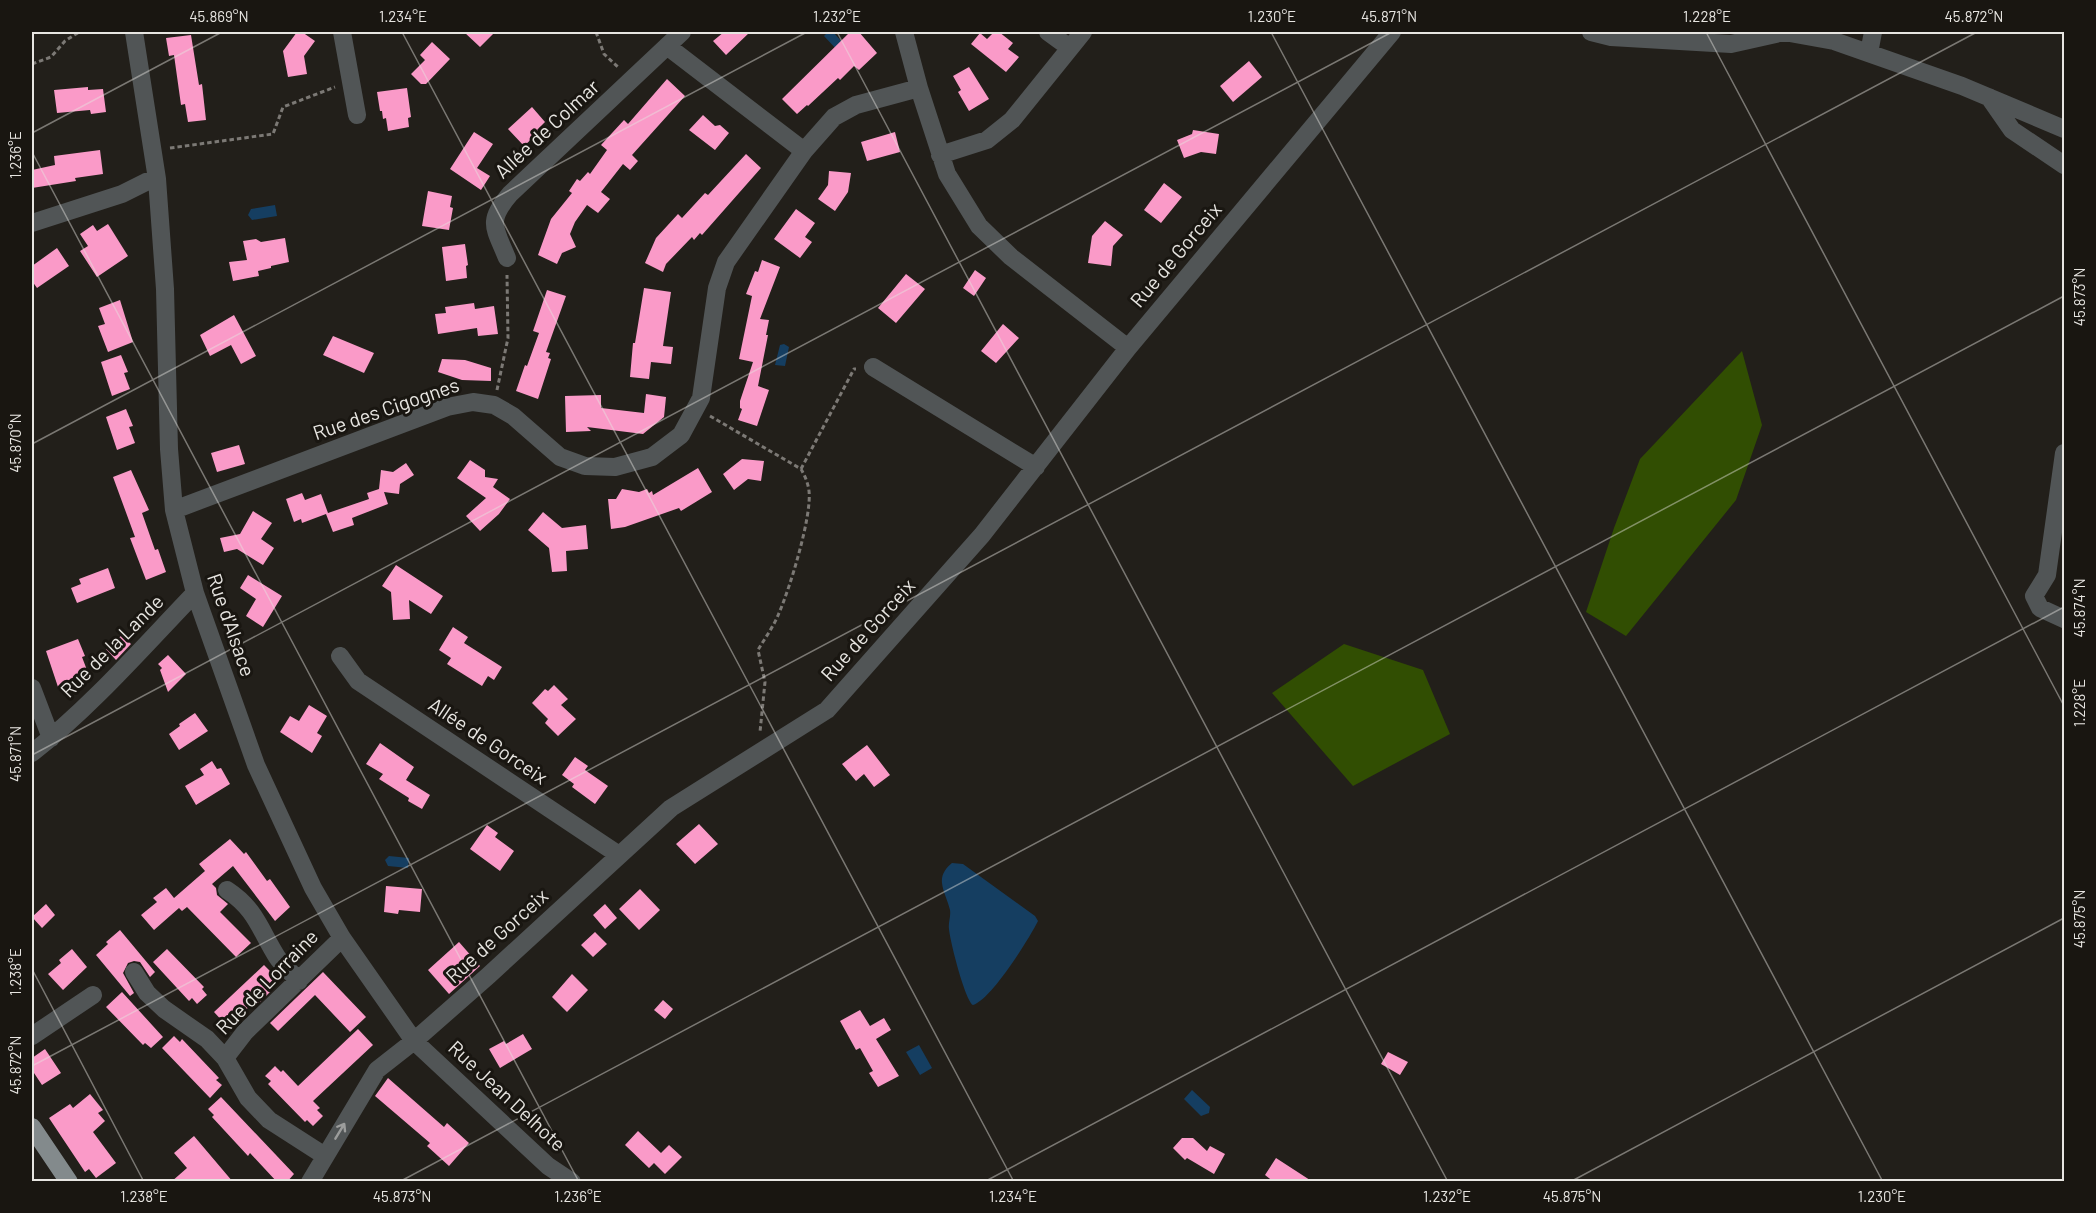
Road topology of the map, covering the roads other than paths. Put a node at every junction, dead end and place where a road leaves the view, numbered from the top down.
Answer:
1 (134, 32) edge
2 (342, 32) edge
3 (682, 32) edge
4 (904, 32) edge
5 (1048, 32) edge
6 (1083, 32) edge
7 (1392, 32) edge
8 (1591, 32) edge
9 (1873, 32) edge
10 (667, 46) junction
11 (1070, 48) junction
12 (1869, 53) junction
13 (919, 88) junction
14 (1989, 97) junction
15 (357, 115) dead end
16 (2064, 129) edge
17 (804, 151) junction
18 (940, 155) junction
19 (2064, 165) edge
20 (157, 179) junction
21 (32, 223) edge
22 (507, 258) road end
23 (1128, 348) junction
24 (873, 367) road end
25 (2064, 453) edge
26 (1036, 467) junction
27 (174, 510) junction
28 (195, 593) junction
29 (2064, 619) edge
30 (340, 656) dead end
31 (32, 688) edge
32 (51, 738) junction
33 (32, 753) edge
34 (619, 855) junction
35 (228, 890) dead end
36 (342, 938) junction
37 (134, 972) dead end
38 (299, 981) junction
39 (93, 995) dead end
40 (32, 1036) edge
41 (414, 1041) junction
42 (225, 1058) junction
43 (32, 1127) edge
44 (325, 1156) junction
45 (69, 1182) edge
46 (309, 1182) edge
47 (572, 1182) edge

1 - 20 street, Rue d'Alsace
2 - 15 street
3 - 10 street, Allée de Colmar
4 - 13 street
5 - 11 street
6 - 11 street
7 - 23 street, Rue de Gorceix
8 - 12 street
9 - 12 street
10 - 17 street
10 - 22 street, Allée de Colmar
11 - 18 street
12 - 14 street
13 - 17 street
13 - 18 street
14 - 16 street
14 - 19 street
17 - 27 street, Rue des Cigognes
18 - 23 street
20 - 21 street
20 - 27 street, Rue d'Alsace
23 - 26 street, Rue de Gorceix
24 - 26 street
25 - 29 street
26 - 34 street, Rue de Gorceix
27 - 28 street, Rue d'Alsace
28 - 32 street, Rue de la Lande
28 - 36 street, Rue d'Alsace
30 - 34 street, Allée de Gorceix
31 - 32 street
32 - 33 street, Rue de la Lande
34 - 41 street, Rue de Gorceix
35 - 38 street
36 - 38 street, Rue de Lorraine
36 - 41 street, Rue d'Alsace
37 - 42 street
38 - 42 street, Rue de Lorraine
39 - 40 street
44 -> 41 street, Rue de Gorceix
41 - 47 street, Rue Jean Delhote
42 - 44 street
43 - 45 main road
44 - 46 street, Rue de Gorceix

